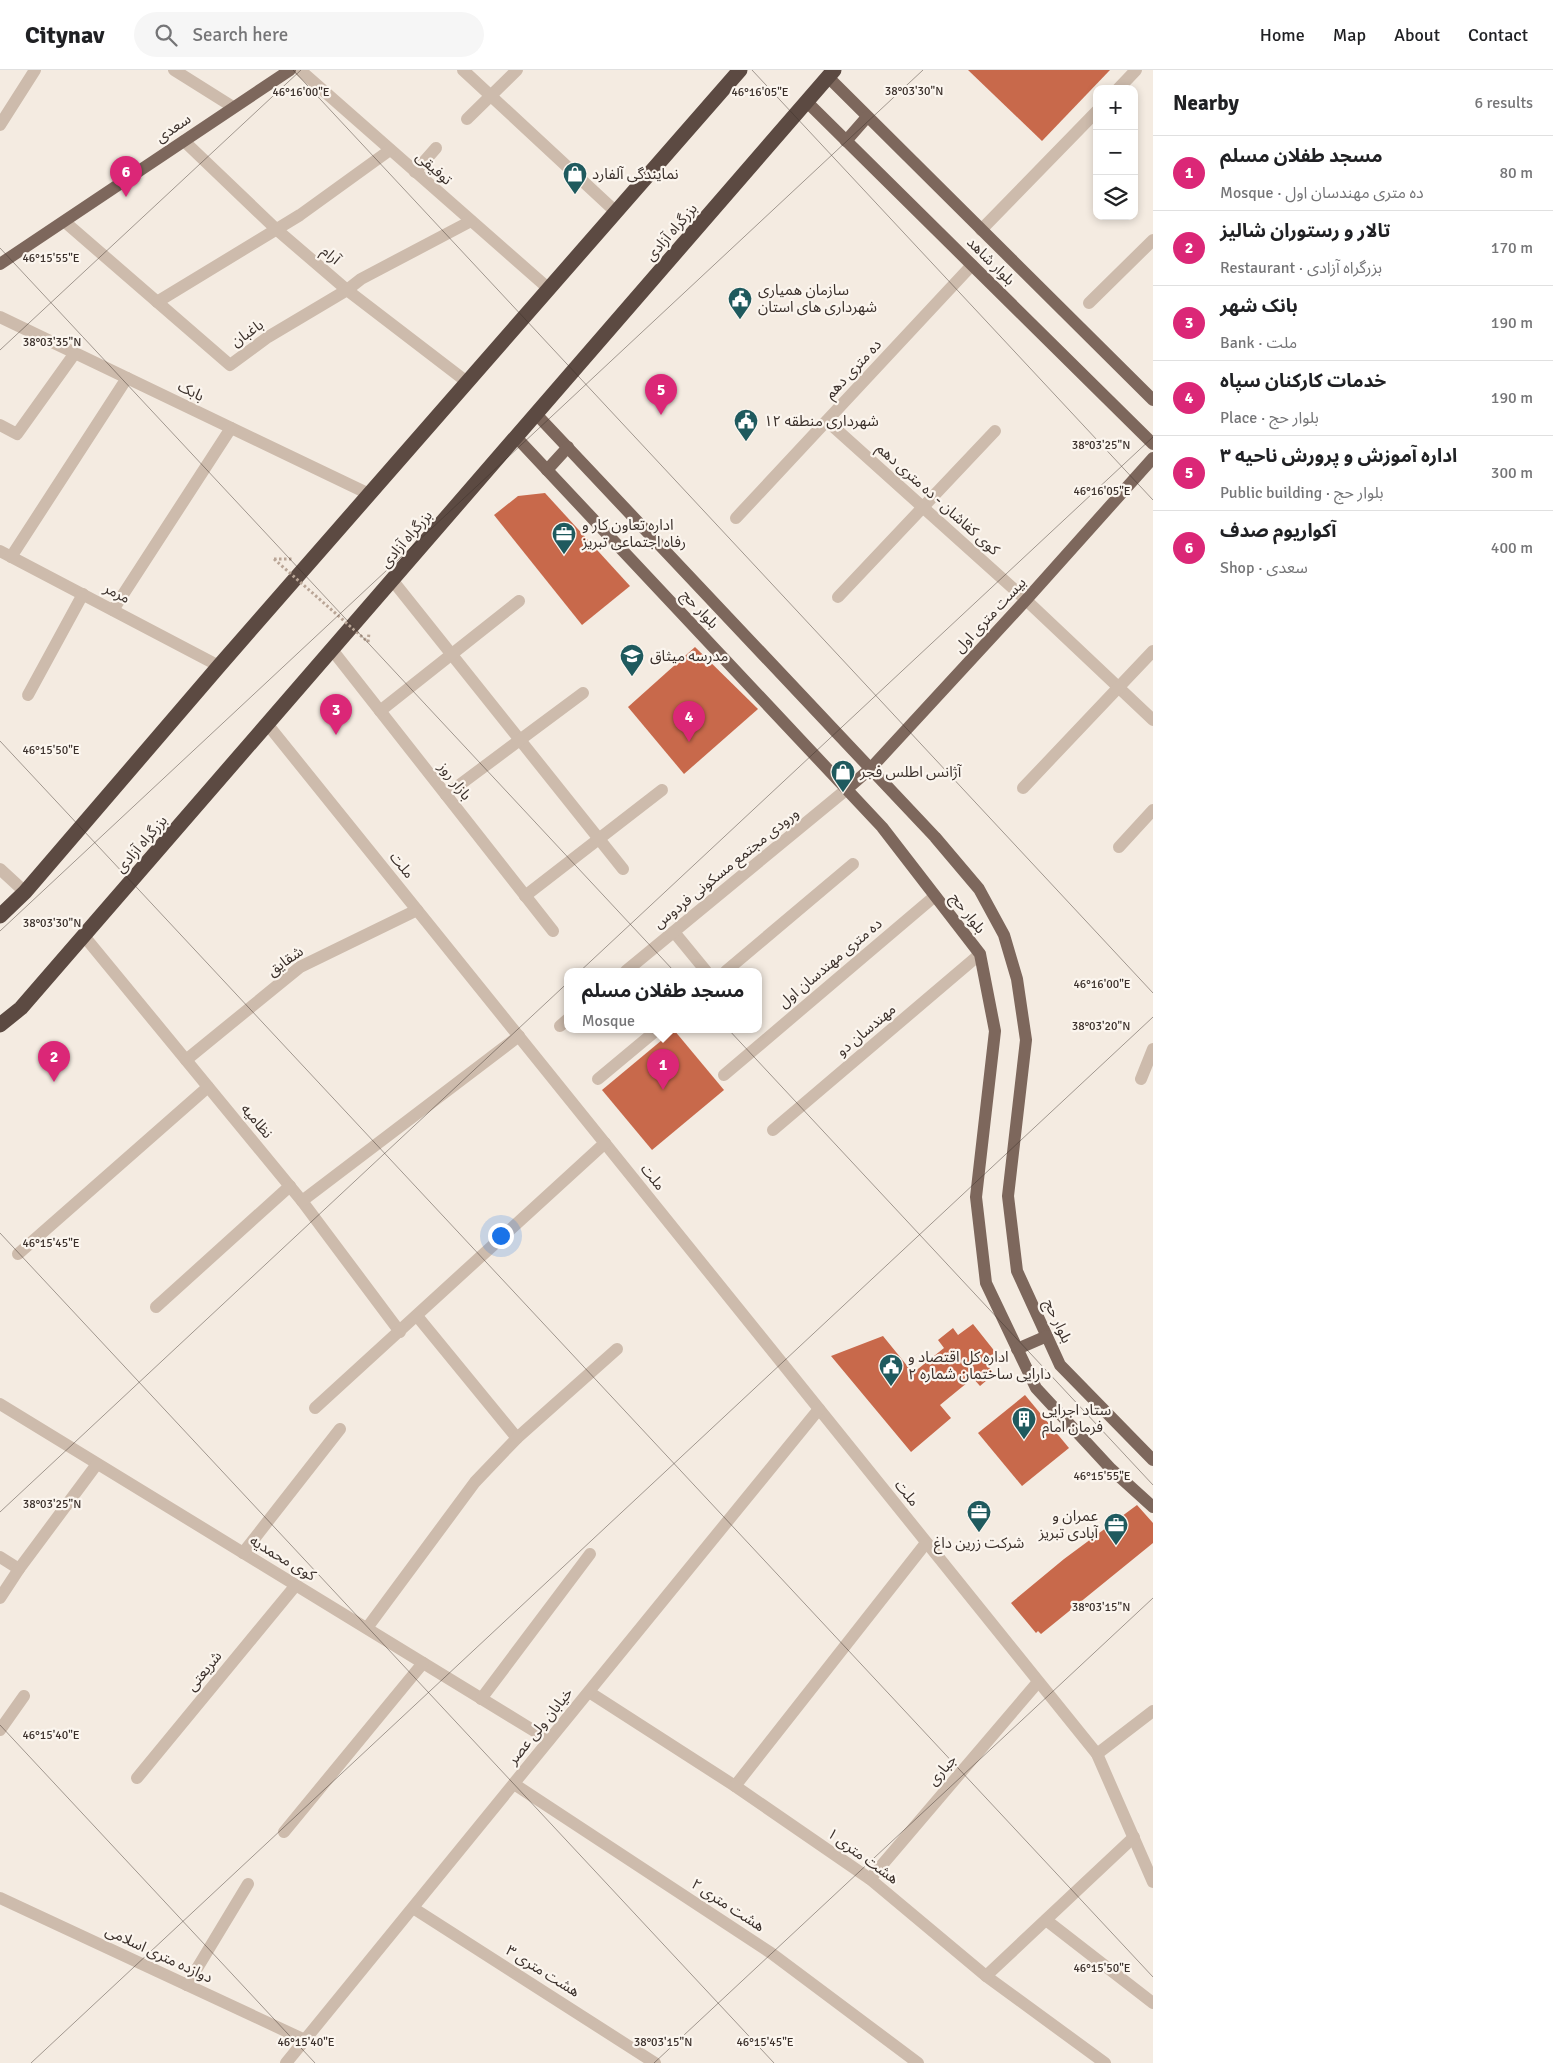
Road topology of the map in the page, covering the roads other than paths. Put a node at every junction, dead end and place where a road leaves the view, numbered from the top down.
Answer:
1 (35, 70) edge
2 (174, 70) edge
3 (290, 70) edge
4 (300, 70) edge
5 (463, 70) edge
6 (517, 70) edge
7 (740, 70) edge
8 (1136, 70) edge
9 (831, 74) edge
10 (1122, 85) edge
11 (490, 96) junction
12 (807, 102) junction
13 (233, 107) junction
14 (1093, 115) edge
15 (867, 117) junction
16 (466, 119) dead end
17 (0, 125) edge
18 (184, 140) junction
19 (846, 141) junction
20 (436, 148) dead end
21 (390, 150) junction
22 (415, 172) junction
23 (616, 212) junction
24 (471, 221) junction
25 (65, 222) junction
26 (276, 229) junction
27 (981, 230) junction
28 (1153, 240) edge
29 (0, 264) edge
30 (972, 265) junction
31 (549, 289) junction
32 (347, 290) junction
33 (157, 302) junction
34 (1089, 303) dead end
35 (0, 317) edge
36 (75, 353) junction
37 (127, 378) junction
38 (467, 382) junction
39 (1153, 400) edge
40 (537, 414) junction
41 (827, 421) junction
42 (0, 425) edge
43 (231, 428) junction
44 (994, 432) dead end
45 (517, 438) junction
46 (1153, 444) edge
47 (568, 447) junction
48 (1153, 458) edge
49 (547, 470) junction
50 (369, 494) junction
51 (922, 506) junction
52 (736, 518) dead end
53 (6, 554) edge
54 (393, 581) junction
55 (83, 594) junction
56 (838, 597) dead end
57 (1026, 600) junction
58 (519, 601) dead end
59 (113, 610) junction
60 (333, 651) junction
61 (1153, 651) edge
62 (452, 654) junction
63 (218, 666) junction
64 (1118, 687) junction
65 (583, 693) dead end
66 (28, 695) dead end
67 (380, 711) junction
68 (1153, 720) edge
69 (268, 725) junction
70 (520, 740) junction
71 (871, 768) junction
72 (1023, 788) dead end
73 (847, 789) junction
74 (662, 790) dead end
75 (446, 796) junction
76 (1153, 810) edge
77 (599, 838) junction
78 (1119, 847) dead end
79 (853, 864) dead end
80 (0, 869) edge
81 (624, 869) dead end
82 (25, 892) junction
83 (525, 896) junction
84 (935, 896) junction
85 (417, 910) junction
86 (0, 916) edge
87 (552, 931) dead end
88 (674, 932) junction
89 (84, 936) junction
90 (980, 954) junction
91 (630, 968) edge
92 (704, 968) edge
93 (730, 968) edge
94 (0, 1025) edge
95 (653, 1033) edge
96 (518, 1036) junction
97 (1153, 1049) edge
98 (186, 1060) junction
99 (724, 1075) dead end
100 (598, 1079) dead end
101 (1141, 1079) dead end
102 (208, 1087) junction
103 (773, 1130) dead end
104 (604, 1143) junction
105 (290, 1186) junction
106 (302, 1201) junction
107 (18, 1254) dead end
108 (156, 1307) dead end
109 (417, 1316) junction
110 (400, 1332) junction
111 (1047, 1336) junction
112 (617, 1349) dead end
113 (1018, 1349) junction
114 (0, 1404) edge
115 (315, 1408) dead end
116 (819, 1410) junction
117 (340, 1429) dead end
118 (517, 1438) junction
119 (1153, 1460) edge
120 (97, 1464) junction
121 (1153, 1507) edge
122 (926, 1543) junction
123 (243, 1553) junction
124 (590, 1554) dead end
125 (0, 1557) edge
126 (19, 1569) junction
127 (296, 1585) junction
128 (0, 1598) edge
129 (366, 1628) junction
130 (423, 1663) junction
131 (1038, 1682) junction
132 (589, 1692) junction
133 (24, 1696) dead end
134 (481, 1698) junction
135 (1153, 1711) edge
136 (0, 1730) edge
137 (549, 1740) junction
138 (1097, 1754) junction
139 (137, 1778) dead end
140 (514, 1784) junction
141 (735, 1786) junction
142 (284, 1832) dead end
143 (1134, 1837) junction
144 (870, 1879) junction
145 (1153, 1882) edge
146 (248, 1884) dead end
147 (0, 1898) edge
148 (413, 1908) junction
149 (1046, 1920) junction
150 (986, 1976) junction
151 (187, 1985) junction
152 (1153, 2003) edge
153 (305, 2040) junction
154 (286, 2063) edge
155 (656, 2063) edge
156 (918, 2063) edge
157 (1106, 2063) edge

1 - 17 street
2 - 13 street
3 - 13 main road, سعدی
4 - 21 street, توفیقی
5 - 11 street
6 - 11 street
7 - 23 highway
8 - 10 street
9 - 12 highway, بزرگراه آزادی
9 - 15 main road, بلوار شاهد
11 - 16 street
11 - 23 street
12 - 19 main road, بلوار شاهد
12 - 40 highway, بزرگراه آزادی
13 - 18 main road, سعدی
14 - 27 street
15 - 19 main road
15 - 27 main road, بلوار شاهد
18 - 25 main road, سعدی
18 - 26 street, آرام
19 - 30 main road, بلوار شاهد
20 - 22 street
21 - 22 street, توفیقی
21 - 26 street
22 - 24 street, توفیقی
23 - 31 highway
24 - 31 street, توفیقی
24 - 32 street, باغبان
25 - 29 main road, سعدی
25 - 33 street, باغبان
26 - 32 street, آرام
26 - 33 street
27 - 39 main road, بلوار شاهد
28 - 34 street
30 - 41 street, ده متری دهم
30 - 46 main road, بلوار شاهد
31 - 38 highway
32 - 33 street, باغبان
32 - 38 street, آرام
35 - 36 street, بابک
36 - 37 street, بابک
36 - 42 street
37 - 43 street, بابک
37 - 53 street
38 - 50 highway
40 - 45 highway, بزرگراه آزادی
40 - 47 main road, بلوار حج
41 - 51 street, کوی کفاشان - ده متری دهم
41 - 52 street, ده متری دهم
43 - 50 street, بابک
43 - 59 street
44 - 51 street
45 - 49 main road, بلوار حج
45 - 54 highway, بزرگراه آزادی
47 - 49 main road
47 - 71 main road, بلوار حج
48 - 57 main road, بیست متری اول
49 - 73 main road, بلوار حج
50 - 63 highway
51 - 56 street
51 - 57 street, کوی کفاشان - ده متری دهم
53 - 55 street, مرمر
54 - 60 highway, بزرگراه آزادی
54 - 62 street
55 - 59 street, مرمر
55 - 66 street
57 - 64 street, کوی کفاشان - ده متری دهم
57 - 71 main road, بیست متری اول
58 - 62 street
59 - 63 street, مرمر
60 - 67 street, بازار روز
60 - 69 highway, بزرگراه آزادی
61 - 64 street
62 - 67 street
62 - 70 street
63 - 82 highway
64 - 68 street, کوی کفاشان - ده متری دهم
64 - 72 street
65 - 70 street
67 - 75 street, بازار روز
69 - 85 street, ملت
69 - 89 highway, بزرگراه آزادی
70 - 75 street
70 - 77 street
71 - 73 main road, بیست متری اول
71 - 111 main road, بلوار حج
73 - 84 main road, بلوار حج
73 - 88 street, ورودی مجتمع مسکونی فردوس
74 - 77 street
75 - 83 street, بازار روز
76 - 78 street
77 - 81 street
77 - 83 street
79 - 93 street
80 - 82 street
82 - 86 highway
83 - 87 street, بازار روز
84 - 90 main road, بلوار حج
84 - 99 street, ده متری مهندسان اول
85 - 96 street, ملت
85 - 98 street, شقایق
88 - 91 street, ورودی مجتمع مسکونی فردوس
88 - 92 street
89 - 94 highway, بزرگراه آزادی
89 - 98 street, نظامیه
90 - 103 street, مهندسان دو
90 - 113 main road, بلوار حج
95 - 100 street
96 - 104 street, ملت
96 - 106 street
97 - 101 street
98 - 102 street, نظامیه
102 - 105 street, نظامیه
102 - 107 street
104 - 109 street
104 - 116 street, ملت
105 - 106 street, نظامیه
105 - 108 street
106 - 110 street, نظامیه
109 - 110 street
109 - 118 street
110 - 115 street
111 - 113 main road
111 - 119 main road, بلوار حج
112 - 118 street
113 - 121 main road, بلوار حج
114 - 120 street, کوی محمدیه
116 - 122 street, ملت
116 - 132 street, خیابان ولی عصر
117 - 123 street
118 - 129 street
120 - 123 street, کوی محمدیه
120 - 126 street
122 - 131 street, ملت
122 - 141 street
123 - 127 street, کوی محمدیه
124 - 134 street
125 - 126 street
126 - 128 street
127 - 129 street, کوی محمدیه
127 - 139 street, شریعتی
129 - 130 street, کوی محمدیه
130 - 134 street, کوی محمدیه
130 - 142 street
131 - 138 street, ملت
131 - 144 street, جباری
132 - 137 street, خیابان ولی عصر
132 - 141 street, هشت متری ۱
133 - 136 street
134 - 137 street, کوی محمدیه
135 - 138 street
137 - 140 street, خیابان ولی عصر
138 - 143 street, ملت
140 - 148 street, خیابان ولی عصر
140 - 156 street, هشت متری ۲
141 - 144 street, هشت متری ۱
143 - 145 street, ملت
143 - 149 street
144 - 150 street, هشت متری ۱
146 - 151 street
147 - 151 street, دوازده متری اسلامی
148 - 153 street, خیابان ولی عصر
148 - 155 street, هشت متری ۳
149 - 150 street
149 - 152 street
150 - 157 street, هشت متری ۱
151 - 153 street, دوازده متری اسلامی
153 - 154 street, خیابان ولی عصر

